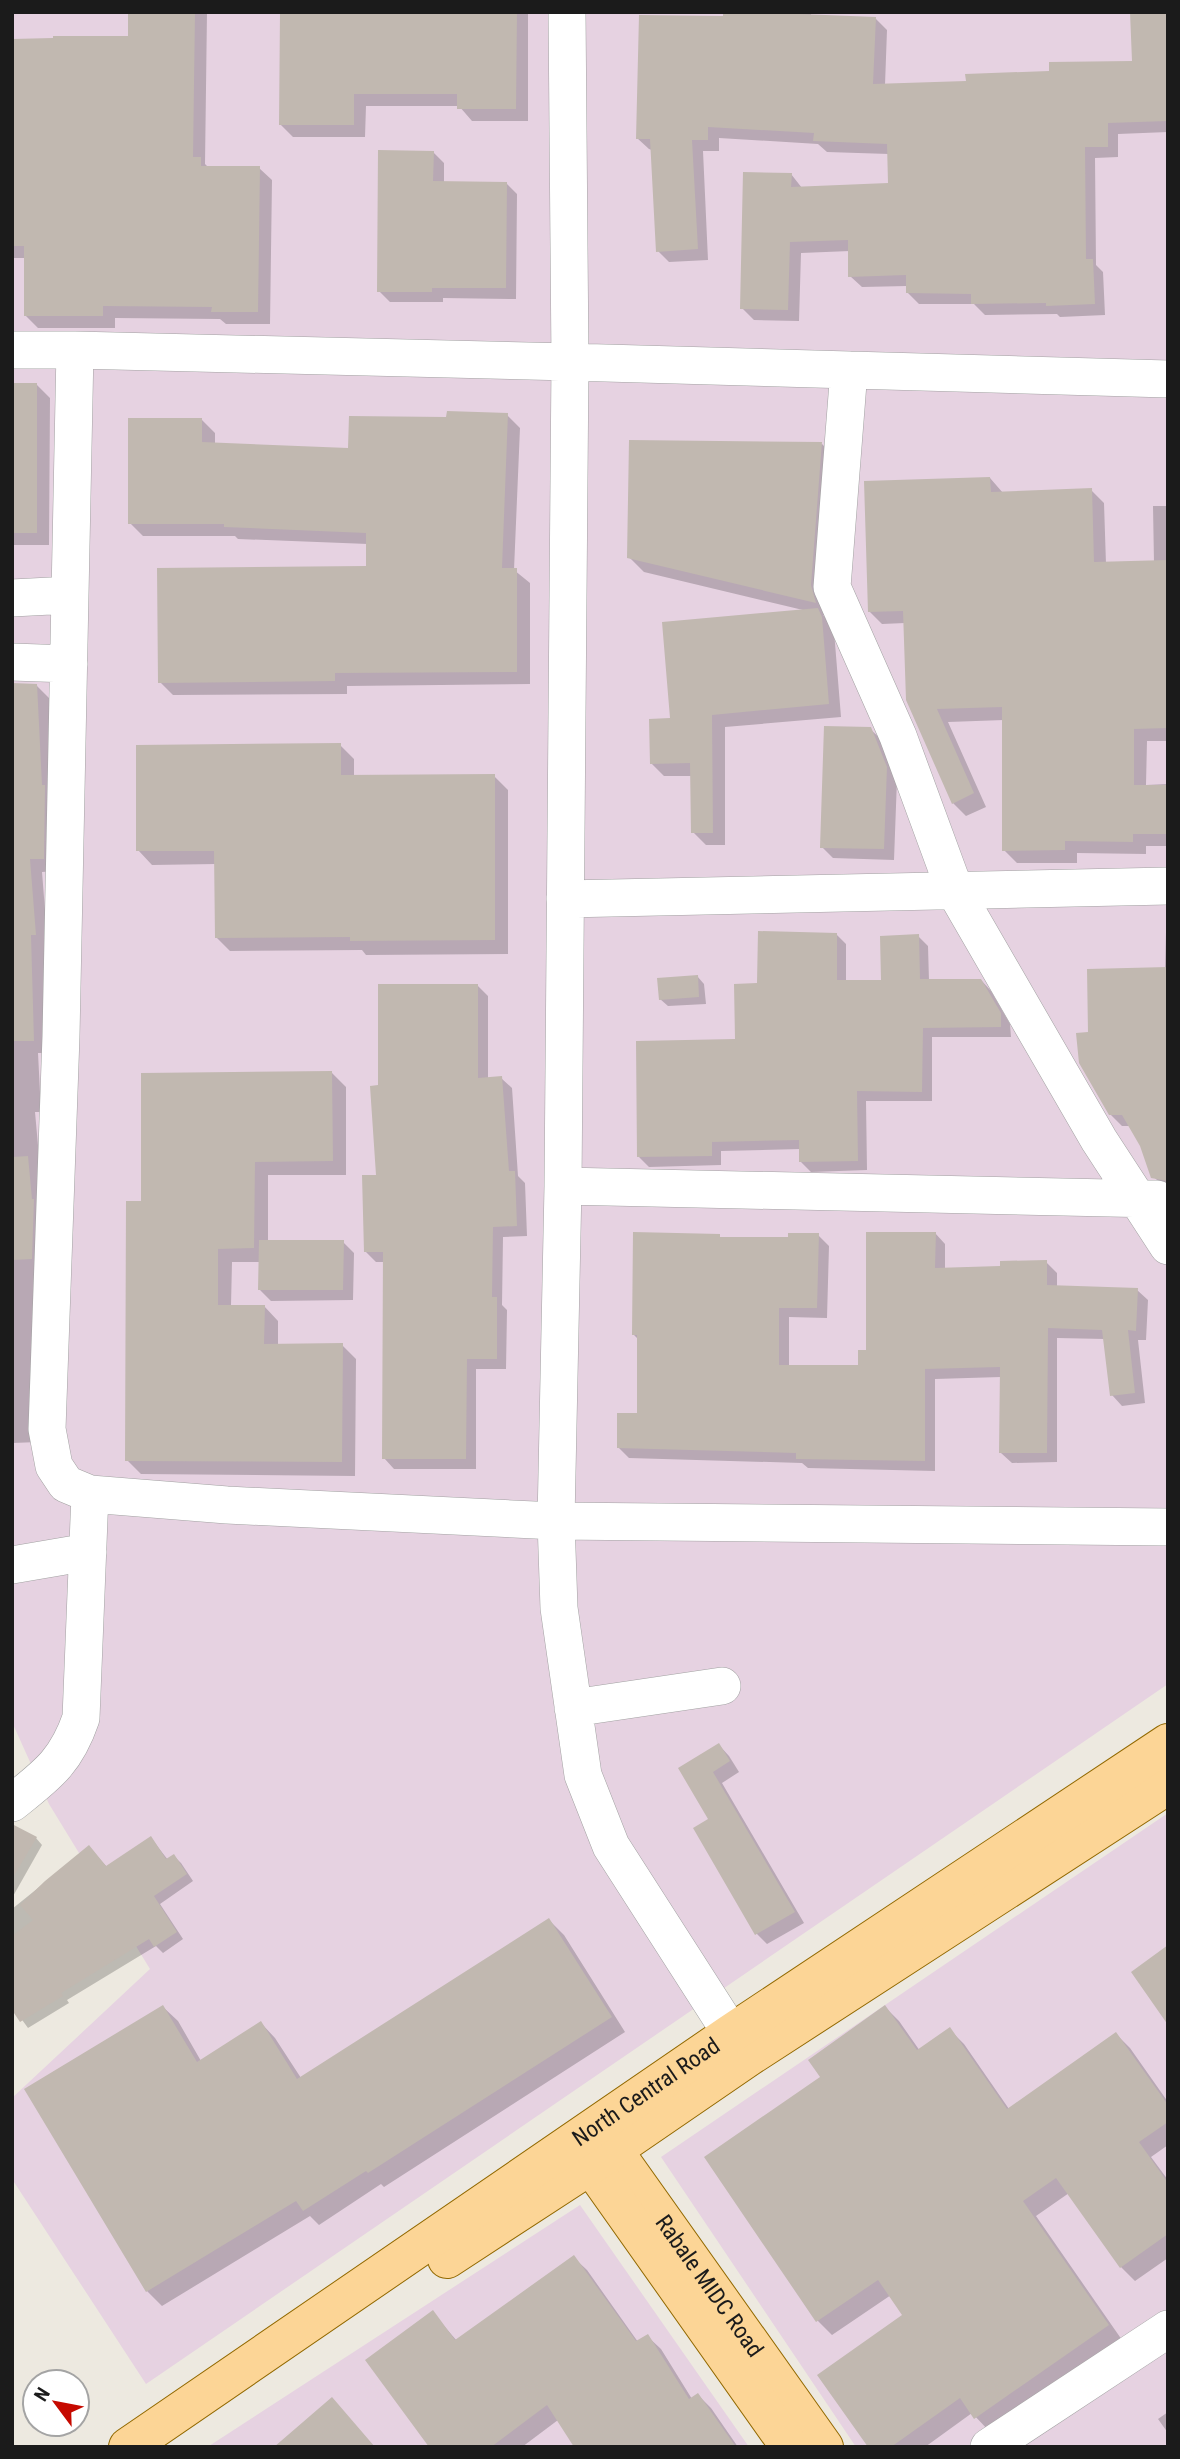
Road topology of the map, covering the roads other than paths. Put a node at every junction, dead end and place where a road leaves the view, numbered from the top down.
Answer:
1 (567, 12) edge
2 (12, 350) edge
3 (75, 350) junction
4 (570, 362) junction
5 (849, 370) junction
6 (1168, 379) edge
7 (70, 596) junction
8 (12, 598) edge
9 (12, 662) edge
10 (68, 664) junction
11 (1168, 886) edge
12 (955, 891) junction
13 (565, 899) junction
14 (563, 1186) junction
15 (1153, 1199) edge
16 (1168, 1247) edge
17 (90, 1494) junction
18 (556, 1521) junction
19 (1168, 1527) edge
20 (88, 1552) junction
21 (12, 1565) edge
22 (722, 1686) dead end
23 (573, 1708) junction
24 (1168, 1743) edge
25 (1168, 1785) edge
26 (12, 1803) edge
27 (738, 2046) junction
28 (593, 2145) junction
29 (1168, 2329) edge
30 (128, 2447) edge
31 (161, 2447) edge
32 (790, 2447) edge
33 (824, 2447) edge
34 (989, 2447) edge

1 - 4 street
2 - 3 street
3 - 4 street
3 - 7 street
4 - 5 street
4 - 13 street
5 - 6 street
5 - 12 street
7 - 8 street
7 - 10 street
9 - 10 street
10 - 17 street
11 - 12 street
12 - 13 street
12 - 15 street
13 - 14 street
14 - 15 street
14 - 18 street
15 - 16 street
17 - 18 street
17 - 20 street
18 - 19 street
18 - 23 street
20 - 21 street
20 - 26 street
22 - 23 street
23 - 27 street
24 - 27 main road, North Central Road
25 - 27 main road, North Central Road
27 - 28 main road, North Central Road
28 - 30 main road, North Central Road
28 - 31 main road, North Central Road
28 - 32 main road, Rabale MIDC Road
28 - 33 main road, Rabale MIDC Road
29 - 34 street

